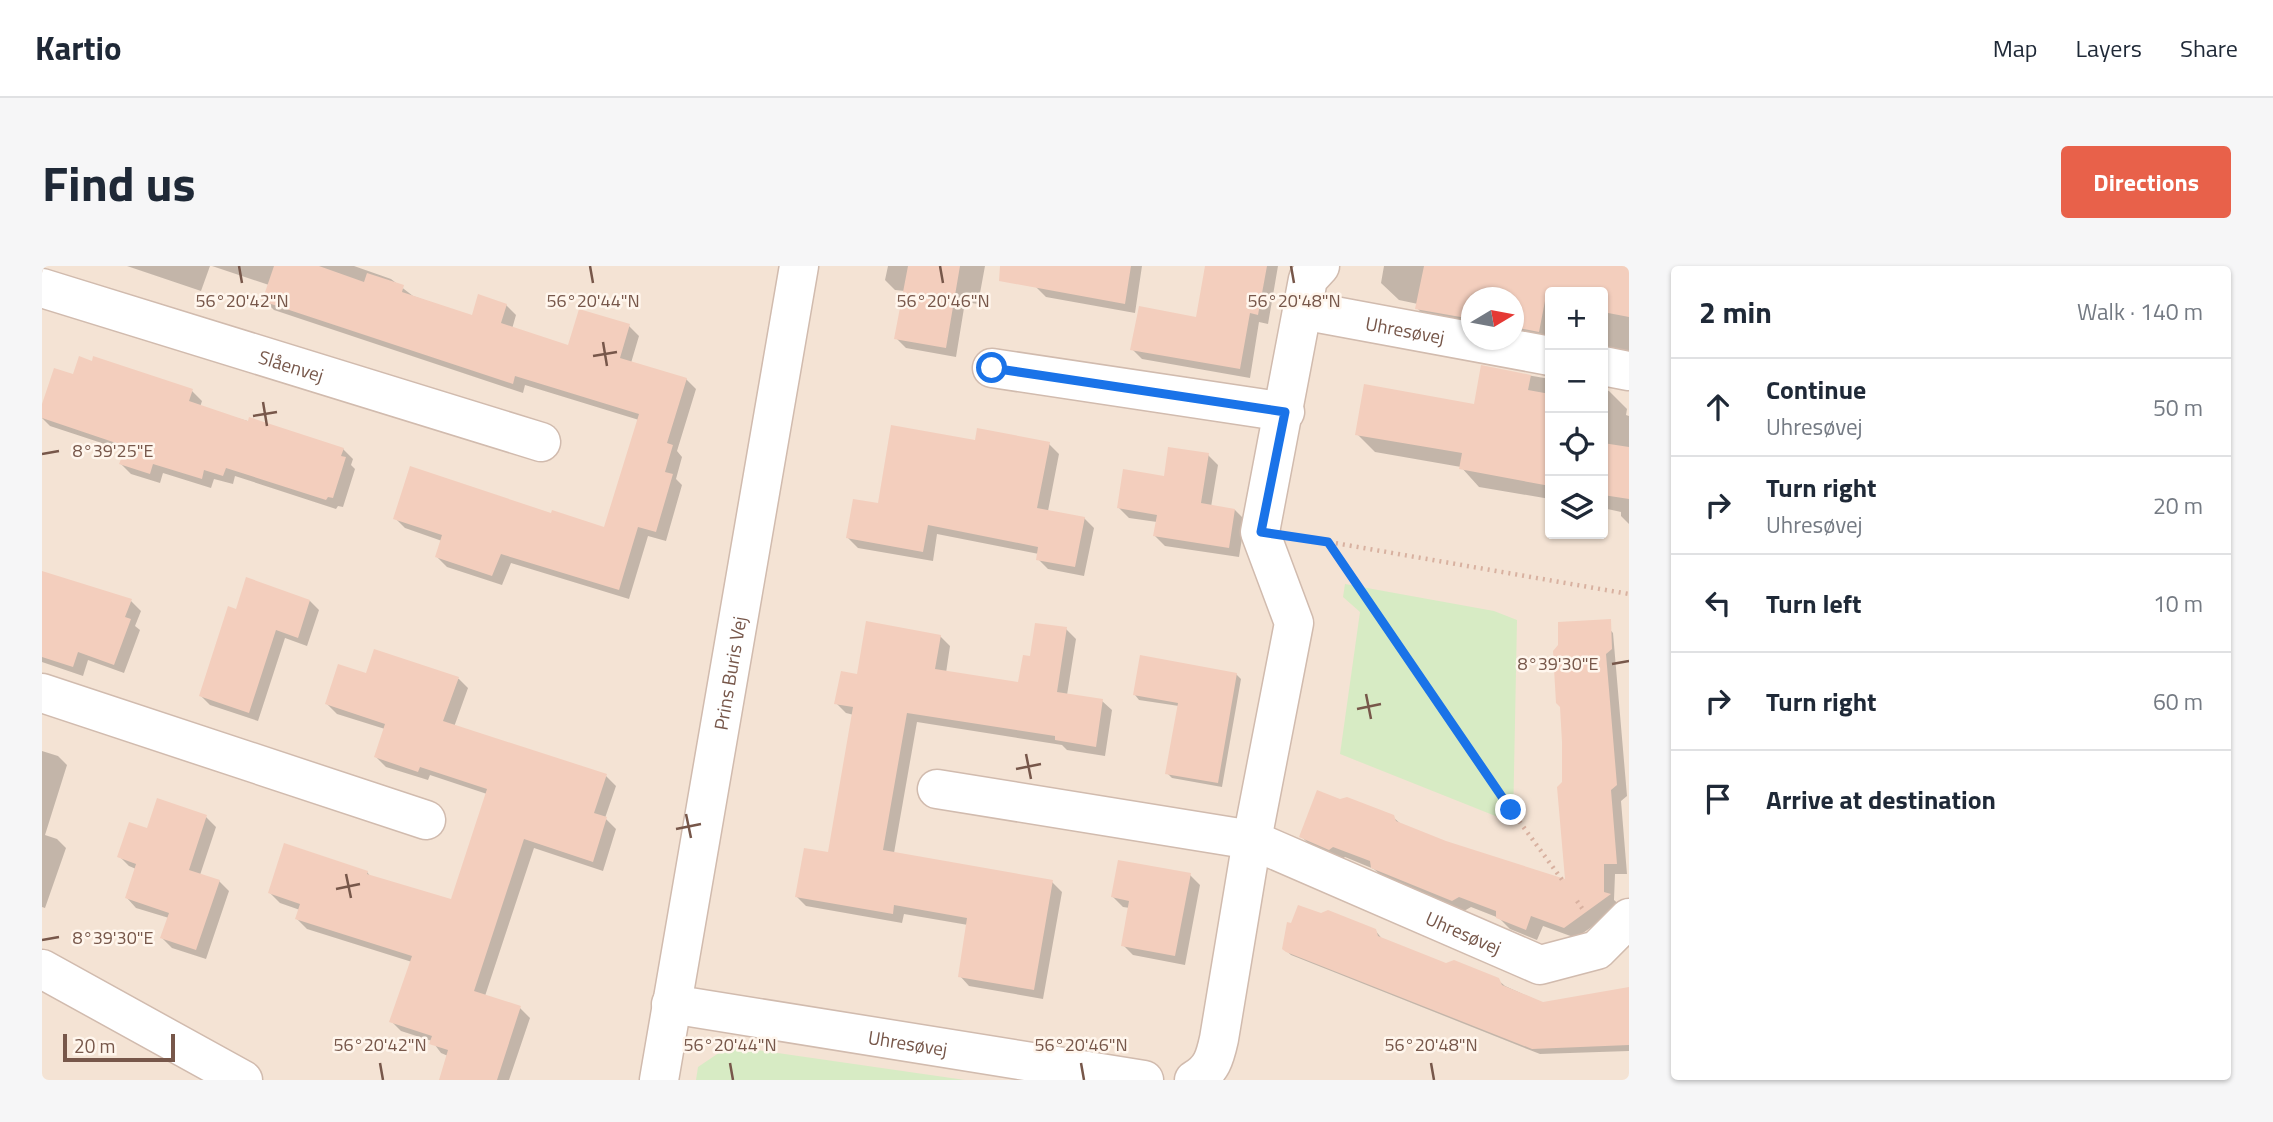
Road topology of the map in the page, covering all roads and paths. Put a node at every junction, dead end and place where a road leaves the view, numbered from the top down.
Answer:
1 (799, 266) edge
2 (1320, 266) edge
3 (42, 288) edge
4 (1302, 310) junction
5 (1545, 355) edge
6 (1608, 367) edge
7 (992, 368) dead end
8 (1629, 371) edge
9 (1285, 412) junction
10 (541, 442) dead end
11 (1261, 532) junction
12 (1328, 542) junction
13 (1629, 594) edge
14 (42, 693) edge
15 (937, 789) dead end
16 (426, 820) dead end
17 (1252, 840) junction
18 (1563, 881) dead end
19 (1629, 918) edge
20 (42, 969) edge
21 (671, 1003) junction
22 (1198, 1079) edge
23 (243, 1080) edge
24 (659, 1080) edge
25 (1144, 1080) edge

1 - 21 street, Prins Buris Vej
2 - 4 street
3 - 10 street, Slåenvej
4 - 5 street, Uhresøvej
4 - 9 street
6 - 8 street
7 - 9 street
9 - 11 street
11 - 12 path
11 - 17 street
12 - 13 path
12 - 18 path
14 - 16 street
15 - 17 street, Uhresøvej
17 - 19 street, Uhresøvej
17 - 22 street
20 - 23 street
21 - 24 street, Prins Buris Vej
21 - 25 street, Uhresøvej

